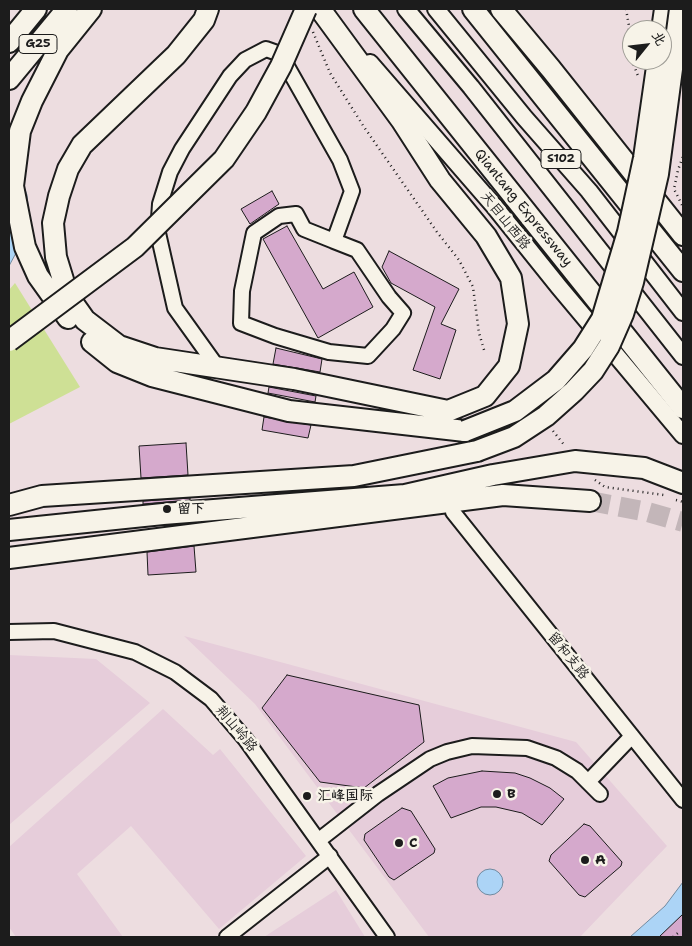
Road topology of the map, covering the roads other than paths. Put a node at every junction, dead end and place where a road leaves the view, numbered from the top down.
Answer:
1 (36, 9) edge
2 (67, 9) edge
3 (91, 9) edge
4 (208, 9) edge
5 (306, 9) edge
6 (320, 9) edge
7 (326, 9) edge
8 (364, 9) edge
9 (436, 9) edge
10 (446, 9) edge
11 (473, 9) edge
12 (480, 9) edge
13 (501, 9) edge
14 (680, 9) edge
15 (408, 12) edge
16 (9, 42) edge
17 (521, 68) junction
18 (657, 70) edge
19 (9, 79) edge
20 (524, 117) junction
21 (683, 235) edge
22 (334, 241) junction
23 (683, 271) edge
24 (683, 312) edge
25 (9, 340) edge
26 (683, 356) edge
27 (218, 368) junction
28 (683, 408) edge
29 (683, 435) edge
30 (679, 491) edge
31 (590, 501) tunnel mouth
32 (9, 505) edge
33 (453, 512) dead end
34 (30, 528) junction
35 (9, 530) edge
36 (9, 535) edge
37 (9, 558) edge
38 (9, 632) edge
39 (632, 736) junction
40 (588, 782) junction
41 (600, 794) dead end
42 (683, 800) edge
43 (319, 840) junction
44 (330, 856) junction
45 (227, 937) edge
46 (387, 937) edge

1 - 16 highway, G25
2 - 19 highway, G25
3 - 18 highway, bridge
4 - 27 highway
5 - 25 highway, bridge
6 - 27 highway
7 - 29 main road, 天目山西路
8 - 28 highway, Qiantang Expressway
9 - 20 main road, S102
10 - 20 main road
11 - 17 highway
12 - 17 highway
13 - 21 highway
14 - 32 highway, bridge
15 - 26 main road, S102
17 - 23 highway
20 - 24 main road, S102
22 - 22 street
22 - 27 street
30 - 34 highway
31 - 37 highway
33 - 39 street, 留和支路
34 - 35 highway
34 - 36 highway
38 - 43 street, 荆山岭路
39 - 40 street
39 - 42 street, 留和支路
40 - 41 street
40 - 43 street
43 - 44 street, 荆山岭路
44 - 45 street
44 - 46 street, 荆山岭路

